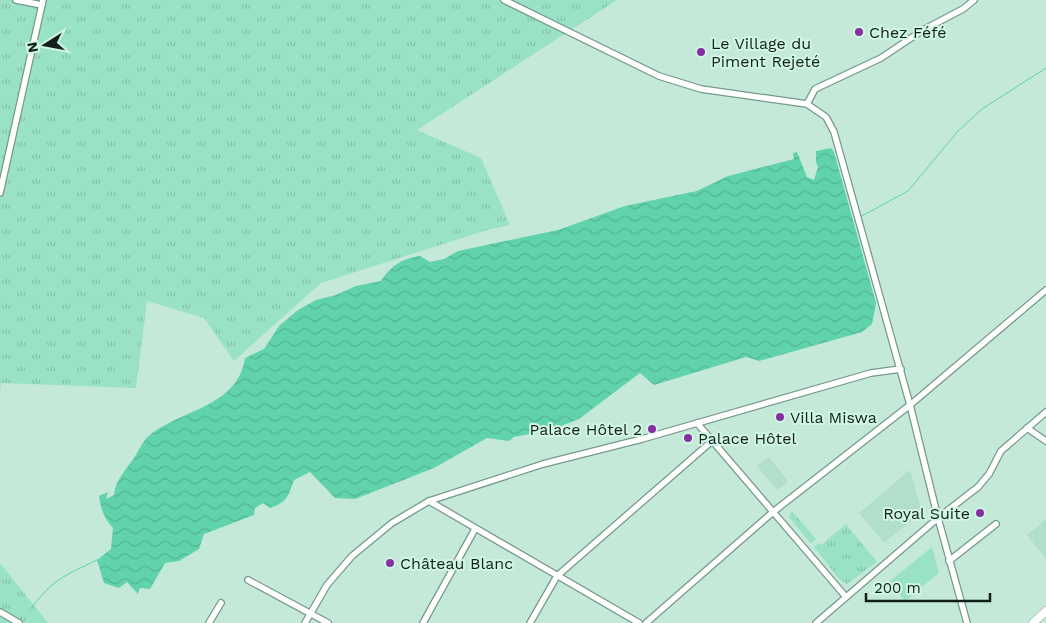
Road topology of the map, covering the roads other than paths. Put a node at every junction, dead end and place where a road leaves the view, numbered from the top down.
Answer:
1 (16, 0) edge
2 (504, 0) edge
3 (974, 0) edge
4 (42, 3) edge
5 (807, 104) junction
6 (0, 193) edge
7 (1046, 290) edge
8 (900, 369) junction
9 (910, 405) junction
10 (1046, 412) edge
11 (696, 423) junction
12 (1027, 428) junction
13 (712, 441) junction
14 (1046, 441) edge
15 (429, 501) junction
16 (773, 512) junction
17 (938, 518) junction
18 (996, 524) dead end
19 (475, 529) junction
20 (949, 561) junction
21 (558, 576) junction
22 (248, 580) dead end
23 (846, 597) junction
24 (221, 603) dead end
25 (0, 612) edge
26 (1046, 612) edge
27 (311, 614) junction
28 (19, 623) edge
29 (209, 623) edge
30 (305, 623) edge
31 (328, 623) edge
32 (423, 623) edge
33 (530, 623) edge
34 (640, 623) edge
35 (646, 623) edge
36 (816, 623) edge
37 (967, 623) edge
38 (1033, 623) edge

1 - 4 street
2 - 5 street
3 - 5 street
4 - 6 street
5 - 8 street
7 - 9 street
8 - 9 street
8 - 11 street
9 - 16 street
9 - 17 street
10 - 12 street
11 - 13 street
11 - 15 street
12 - 14 street
12 - 17 street
13 - 16 street
13 - 21 street
15 - 19 street
15 - 27 street
16 - 23 street
16 - 35 street
17 - 20 street
17 - 23 street
18 - 20 street
19 - 21 street
19 - 32 street
20 - 37 street
21 - 33 street
21 - 34 street
22 - 27 street
23 - 36 street
24 - 29 street
25 - 28 street
26 - 38 highway
27 - 30 street
27 - 31 street

